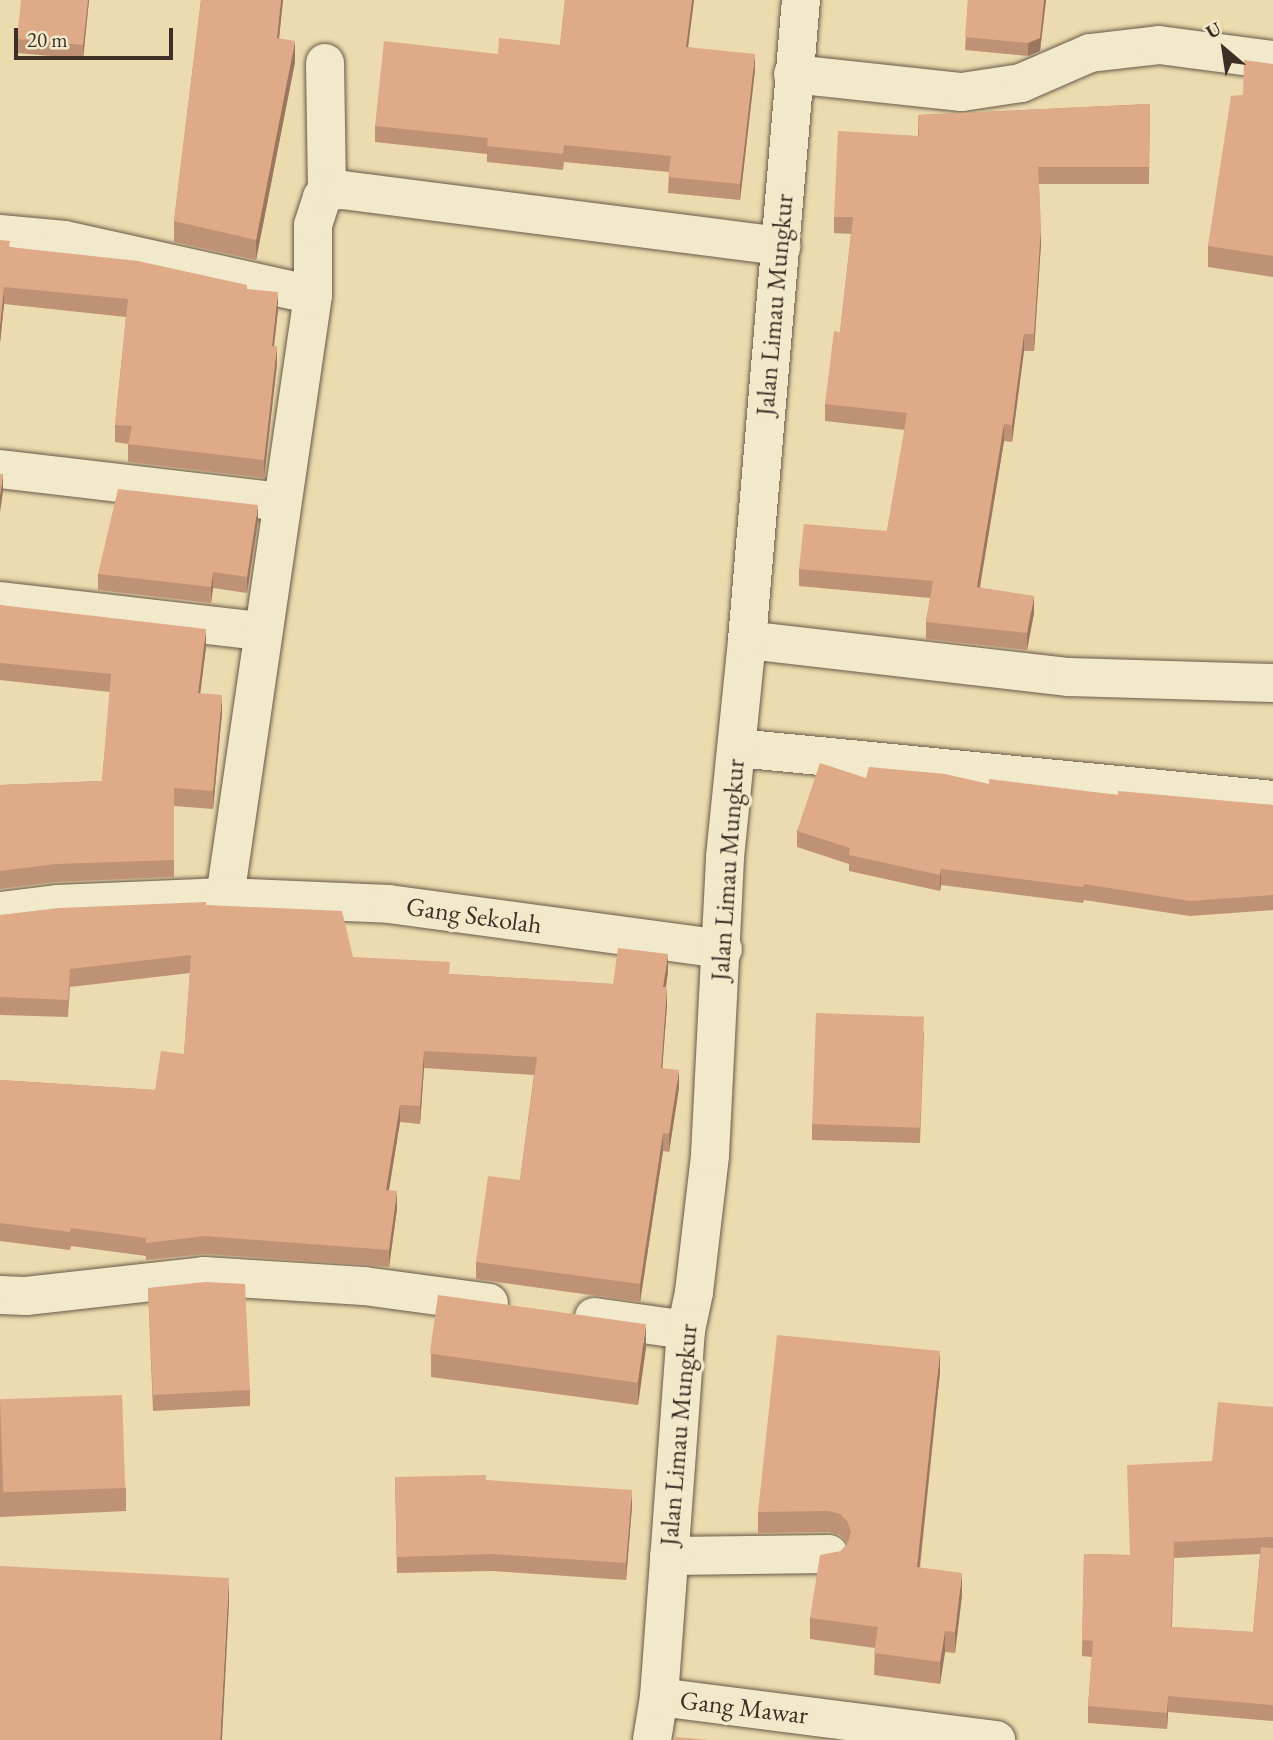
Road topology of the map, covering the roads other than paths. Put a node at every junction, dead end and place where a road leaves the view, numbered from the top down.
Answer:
1 (801, 0) edge
2 (1273, 60) edge
3 (325, 63) dead end
4 (793, 74) junction
5 (327, 192) junction
6 (0, 234) edge
7 (781, 246) junction
8 (313, 295) junction
9 (0, 469) edge
10 (281, 502) junction
11 (0, 601) edge
12 (261, 631) junction
13 (747, 640) junction
14 (1273, 682) edge
15 (737, 748) junction
16 (1273, 800) edge
17 (225, 897) junction
18 (0, 911) edge
19 (723, 949) junction
20 (0, 1295) edge
21 (525, 1308) edge
22 (565, 1314) edge
23 (686, 1330) junction
24 (829, 1554) edge
25 (669, 1556) junction
26 (659, 1697) junction
27 (652, 1740) edge
28 (996, 1740) edge

1 - 4 street, Jalan Limau Mungkur
2 - 4 street
3 - 5 street
4 - 7 street, Jalan Limau Mungkur
5 - 7 street
5 - 8 street
6 - 8 street
7 - 13 street, Jalan Limau Mungkur
8 - 10 street
9 - 10 street
10 - 12 street
11 - 12 street
12 - 17 street
13 - 14 street
13 - 15 street, Jalan Limau Mungkur
15 - 16 street
15 - 19 street, Jalan Limau Mungkur
17 - 18 street, Gang Sekolah
17 - 19 street, Gang Sekolah
19 - 23 street, Jalan Limau Mungkur
20 - 21 street
22 - 23 street
23 - 25 street, Jalan Limau Mungkur
24 - 25 street
25 - 26 street, Jalan Limau Mungkur
26 - 27 street, Jalan Limau Mungkur
26 - 28 street, Gang Mawar

